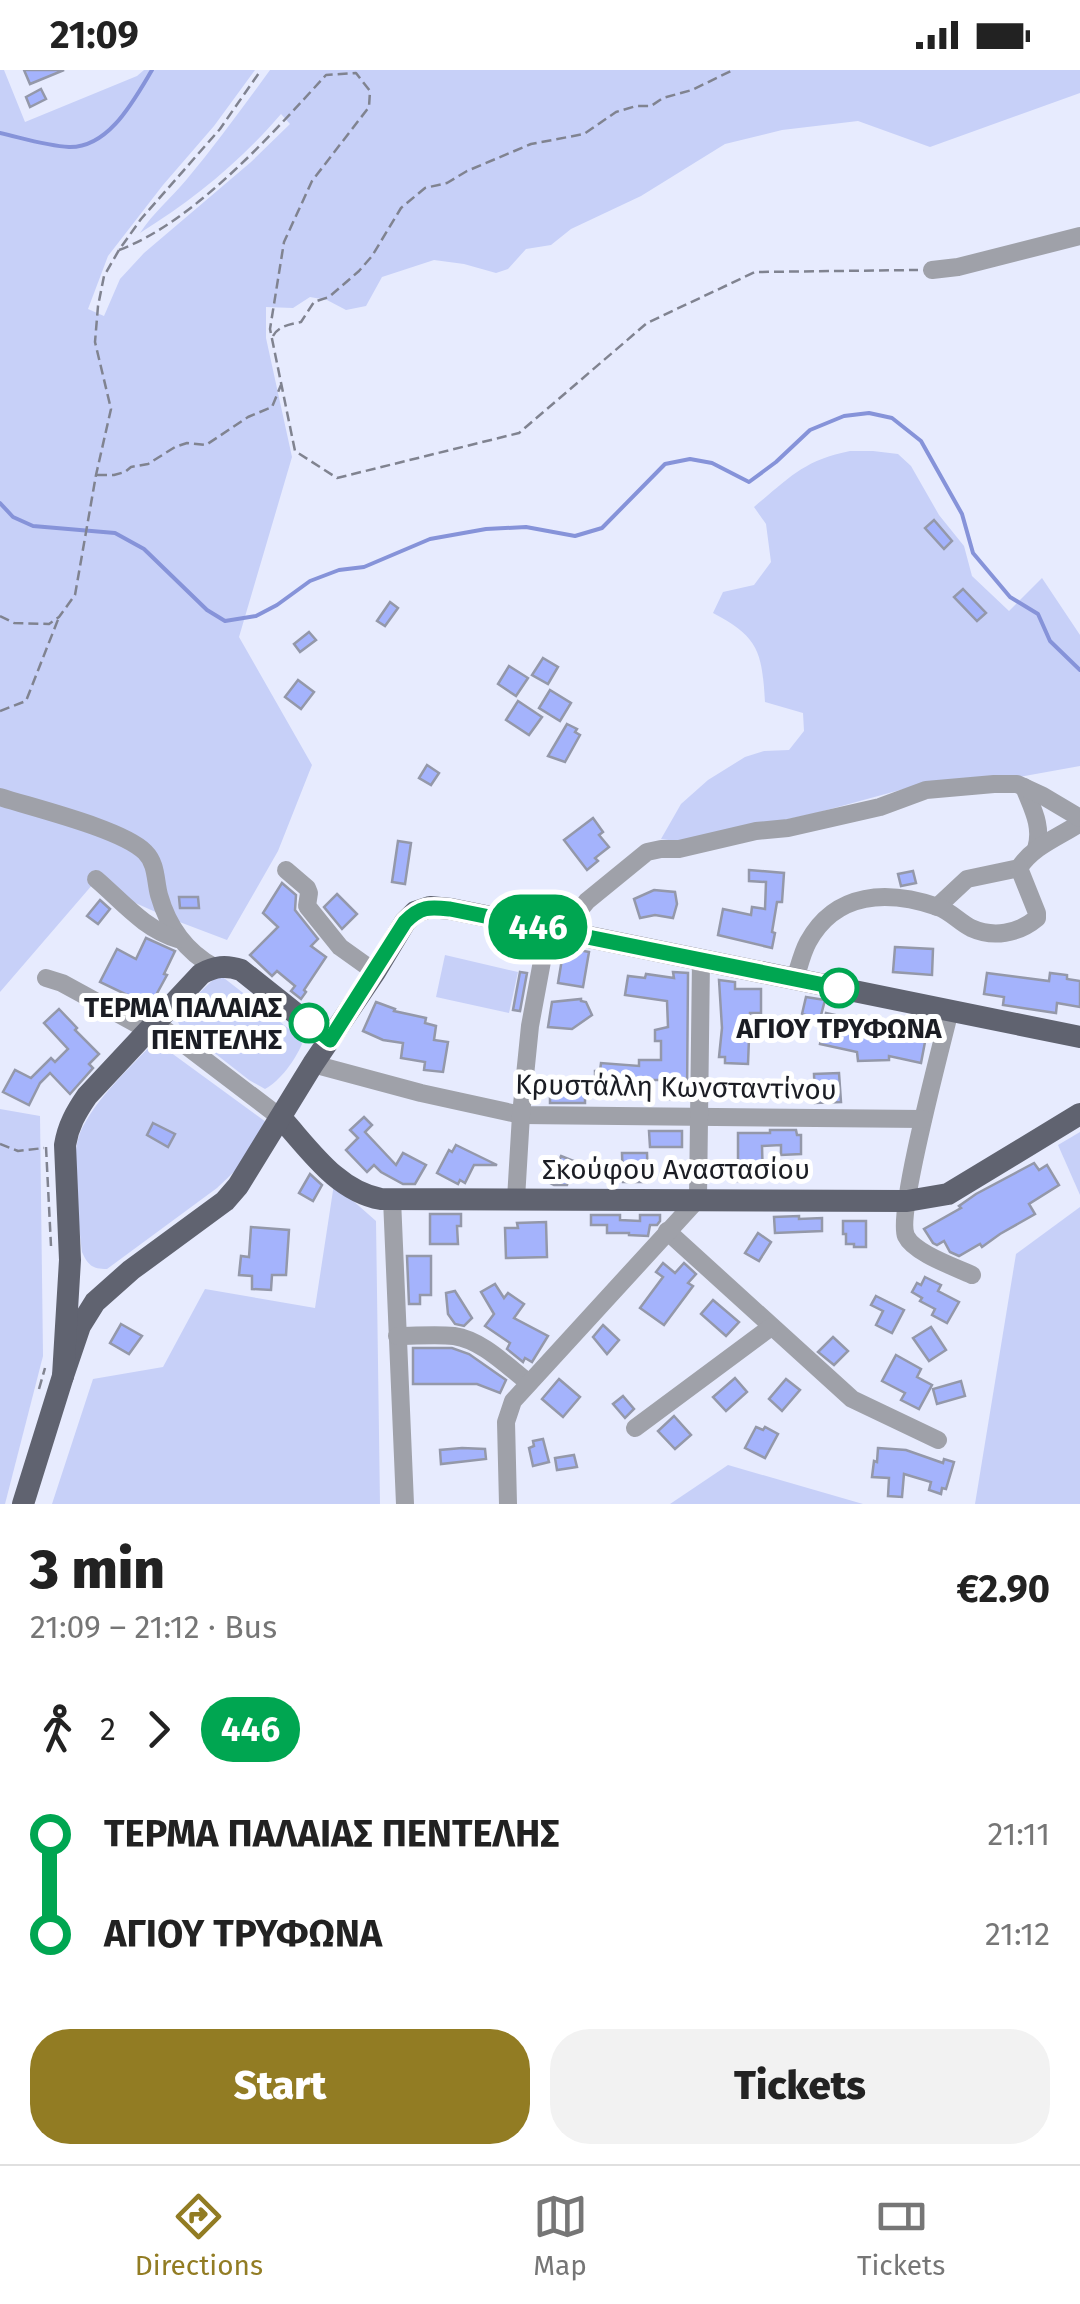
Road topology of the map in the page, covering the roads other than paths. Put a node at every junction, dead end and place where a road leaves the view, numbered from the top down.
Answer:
1 (1080, 236) edge
2 (932, 270) road end
3 (1024, 787) junction
4 (0, 796) edge
5 (1080, 820) edge
6 (1036, 849) junction
7 (1019, 868) junction
8 (286, 870) dead end
9 (96, 879) dead end
10 (937, 906) junction
11 (559, 931) junction
12 (178, 939) junction
13 (701, 960) junction
14 (214, 967) junction
15 (375, 972) junction
16 (46, 978) dead end
17 (795, 979) junction
18 (950, 1010) junction
19 (153, 1024) junction
20 (1080, 1037) edge
21 (330, 1040) junction
22 (313, 1064) junction
23 (1080, 1114) edge
24 (521, 1115) junction
25 (701, 1116) junction
26 (281, 1118) junction
27 (923, 1120) junction
28 (392, 1199) junction
29 (516, 1199) junction
30 (698, 1199) junction
31 (907, 1200) junction
32 (667, 1231) junction
33 (60, 1253) junction
34 (131, 1270) junction
35 (972, 1274) dead end
36 (771, 1327) junction
37 (398, 1336) junction
38 (54, 1370) junction
39 (528, 1383) junction
40 (634, 1428) dead end
41 (938, 1440) dead end
42 (24, 1504) edge
43 (405, 1504) edge
44 (508, 1504) edge

1 - 2 street
3 - 5 street
3 - 6 street
3 - 11 street
4 - 12 street
5 - 6 street
6 - 7 street
7 - 10 street
7 - 10 street
8 - 15 street
9 - 12 street
10 - 17 street
11 - 13 main road
11 - 15 main road
11 - 24 street
12 - 14 street
13 - 17 main road
13 - 25 street
14 - 19 main road
14 - 21 main road
15 - 21 main road
16 - 19 street
17 - 18 main road
18 - 20 main road
18 - 27 street
19 - 26 street
19 - 33 main road
21 - 22 main road
22 - 24 street, Κρυστάλλη Κωνσταντίνου
22 - 26 main road
23 - 31 main road, Σκούφου Αναστασίου
24 - 25 street, Κρυστάλλη Κωνσταντίνου
24 - 29 street
25 - 27 street, Κρυστάλλη Κωνσταντίνου
25 - 30 street
26 - 28 main road, Σκούφου Αναστασίου
26 - 34 main road
27 - 31 street
28 - 29 main road, Σκούφου Αναστασίου
28 - 37 street
29 - 30 main road, Σκούφου Αναστασίου
30 - 31 main road, Σκούφου Αναστασίου
30 - 32 street
31 - 35 street
32 - 36 street
32 - 39 street
33 - 34 main road
33 - 38 main road
34 - 38 main road
36 - 40 street
36 - 41 street
37 - 39 street
37 - 43 street
38 - 42 main road
39 - 44 street

